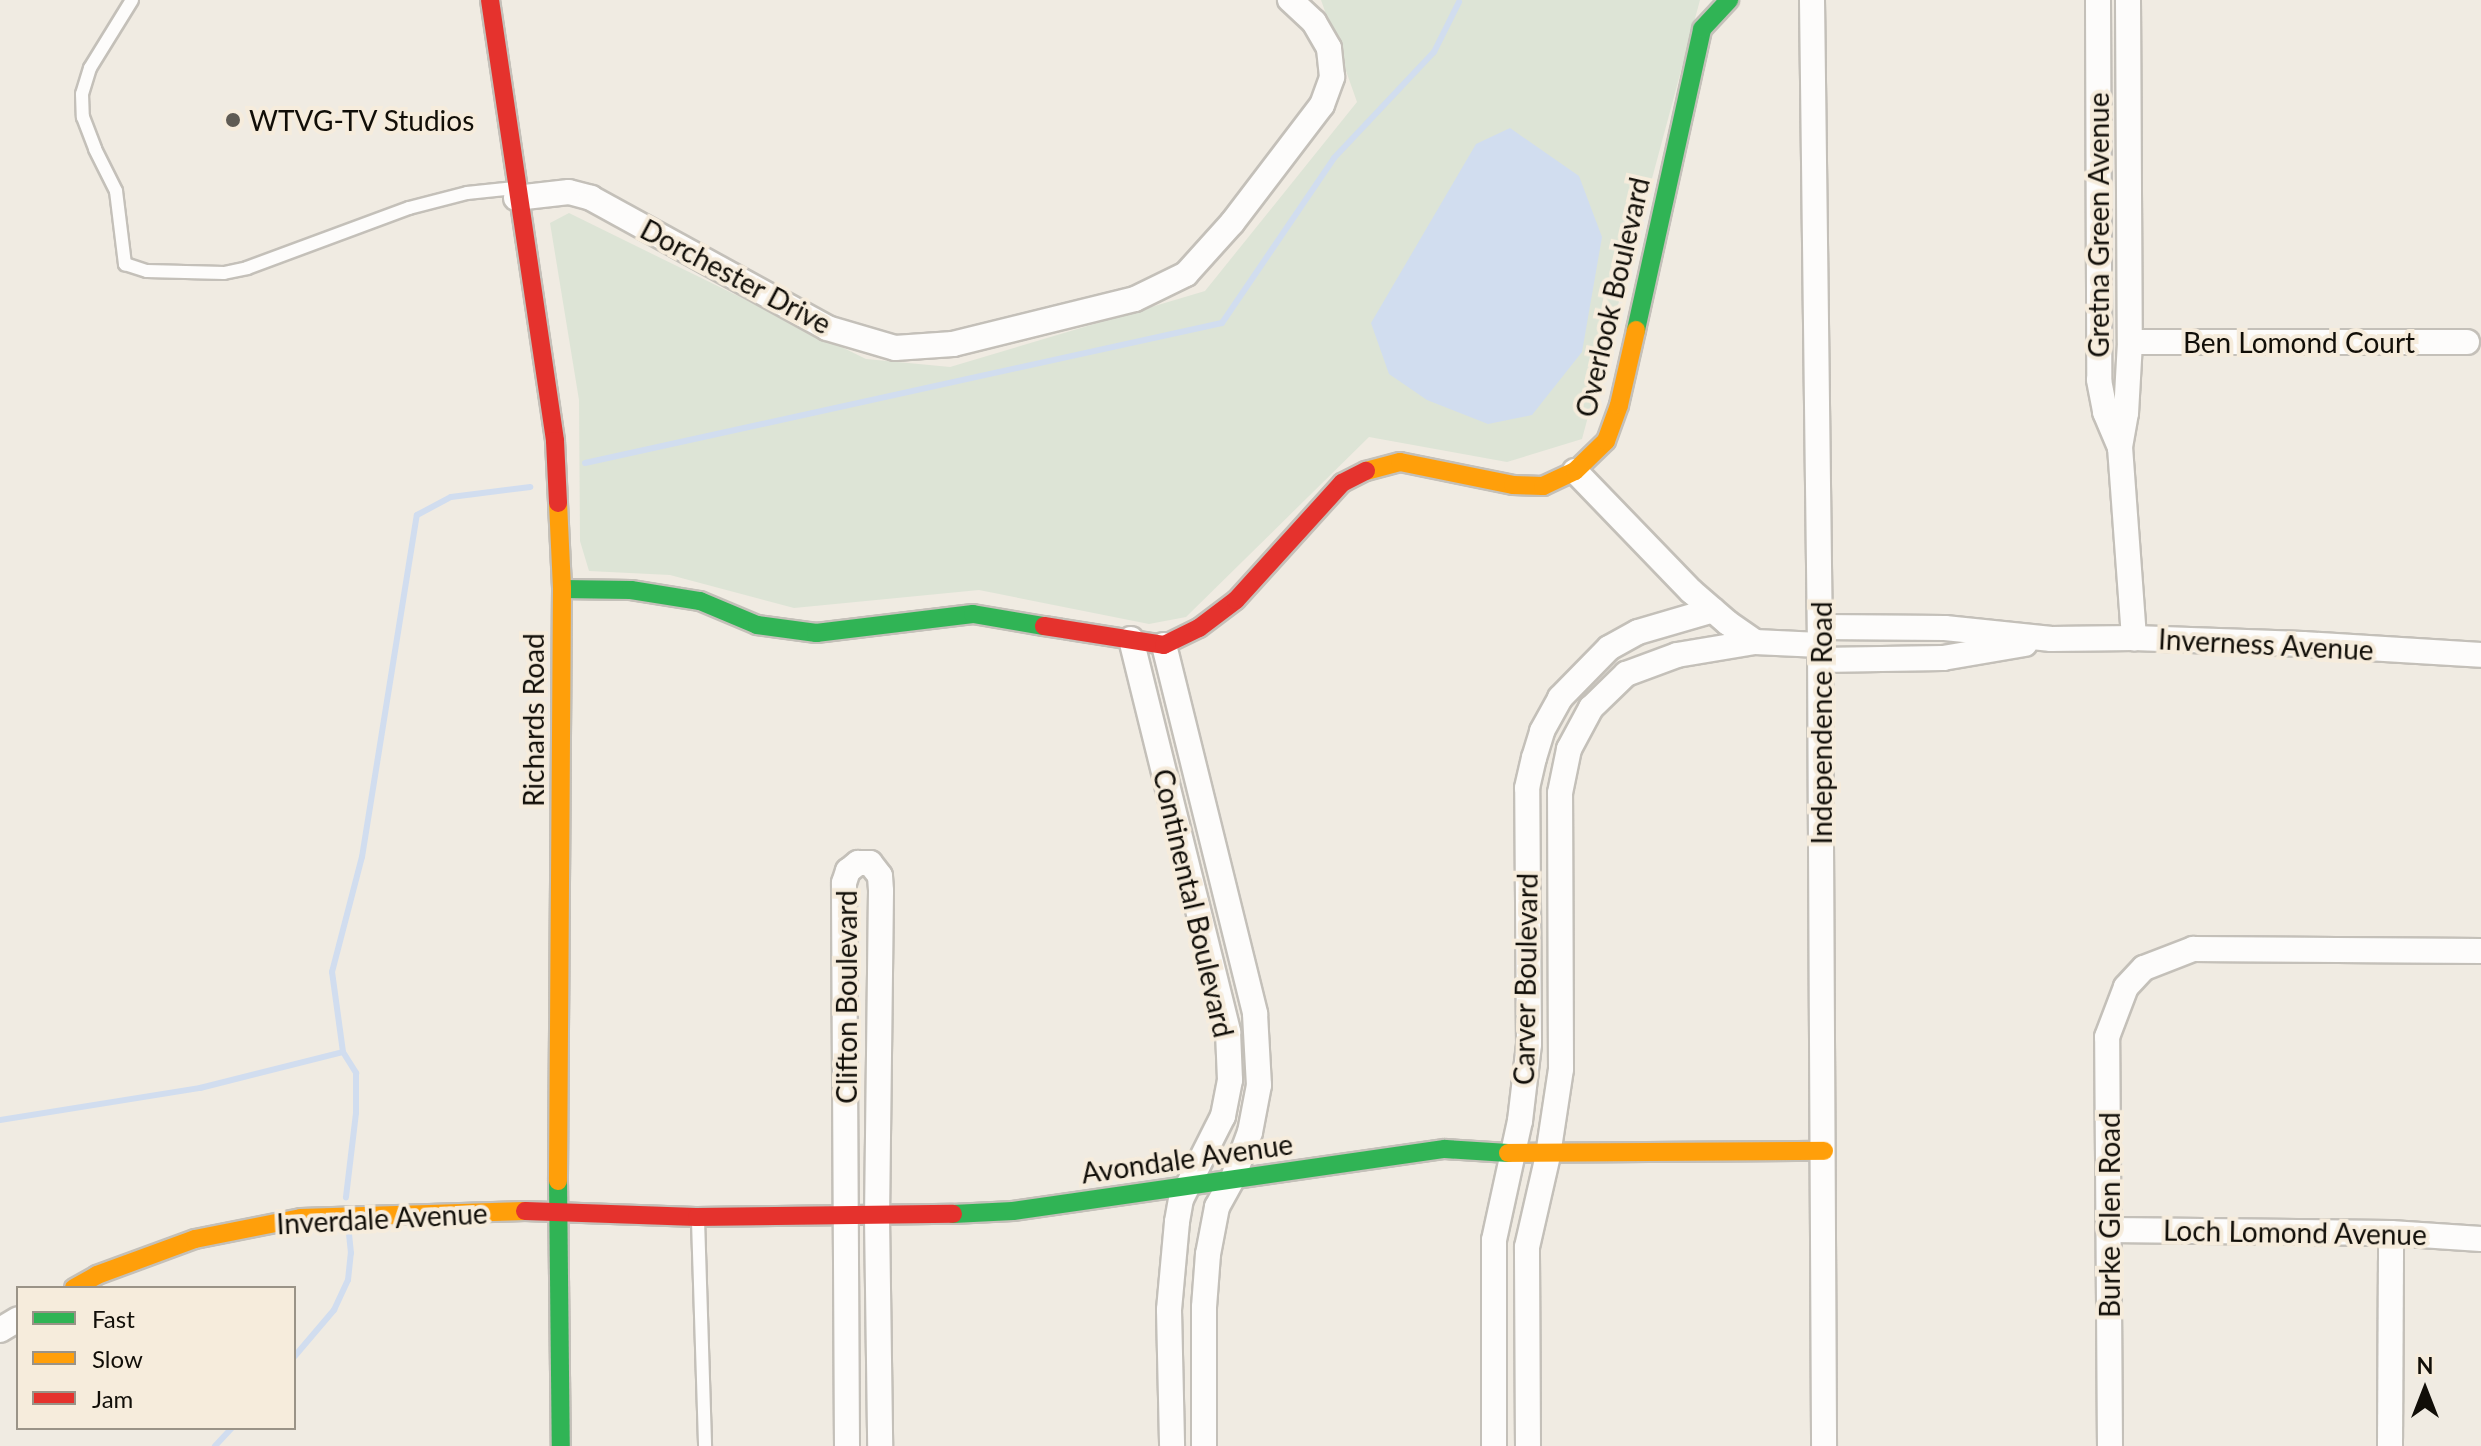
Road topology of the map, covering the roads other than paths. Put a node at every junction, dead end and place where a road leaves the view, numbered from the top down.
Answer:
1 (132, 0) edge
2 (490, 0) edge
3 (1290, 0) edge
4 (1729, 0) edge
5 (1812, 0) edge
6 (2098, 0) edge
7 (2128, 0) edge
8 (516, 193) junction
9 (2099, 322) junction
10 (2130, 331) junction
11 (2467, 342) dead end
12 (2099, 367) junction
13 (2129, 367) junction
14 (2120, 447) junction
15 (1575, 471) junction
16 (562, 589) junction
17 (1713, 610) junction
18 (2134, 638) junction
19 (1131, 639) junction
20 (1755, 642) junction
21 (1820, 644) junction
22 (1164, 645) junction
23 (2481, 655) edge
24 (2481, 951) edge
25 (1824, 1151) junction
26 (1512, 1153) junction
27 (1548, 1155) junction
28 (1233, 1178) junction
29 (1187, 1185) junction
30 (558, 1210) junction
31 (697, 1217) junction
32 (847, 1217) junction
33 (877, 1217) junction
34 (2109, 1230) junction
35 (2391, 1233) junction
36 (2481, 1239) edge
37 (78, 1286) edge
38 (561, 1446) edge
39 (705, 1446) edge
40 (847, 1446) edge
41 (880, 1446) edge
42 (1172, 1446) edge
43 (1204, 1446) edge
44 (1494, 1446) edge
45 (1528, 1446) edge
46 (1824, 1446) edge
47 (2110, 1446) edge
48 (2390, 1446) edge

1 - 8 lane
2 - 8 street, Richards Road
3 - 8 street, Dorchester Drive
4 - 15 street, Overlook Boulevard
5 - 21 street, Independence Road
6 - 9 street, Gretna Green Avenue
7 - 10 street, Gretna Green Avenue
8 - 16 street, Richards Road
9 - 10 street, Ben Lomond Court
9 - 12 street, Gretna Green Avenue
10 - 11 street, Ben Lomond Court
10 - 13 street, Gretna Green Avenue
12 - 13 street
12 - 14 street, Gretna Green Avenue
13 - 14 street, Gretna Green Avenue
14 - 18 street, Gretna Green Avenue
15 - 17 street
15 - 22 street, Overlook Boulevard
16 - 19 street
16 - 30 street, Richards Road
17 - 20 street
17 - 26 street, Carver Boulevard
18 - 21 street, Inverness Avenue
18 - 23 street, Inverness Avenue
19 - 22 street
19 - 29 street, Continental Boulevard
20 - 21 street, Inverness Avenue
20 - 27 street, Carver Boulevard
21 - 25 street, Independence Road
22 - 28 street, Continental Boulevard
24 - 34 street, Burke Glen Road
25 - 27 street, Avondale Avenue
25 - 46 street, Independence Road
26 - 27 street, Avondale Avenue
26 - 28 street, Avondale Avenue
26 - 44 street, Carver Boulevard
27 - 45 street, Carver Boulevard
28 - 29 street, Avondale Avenue
28 - 43 street, Continental Boulevard
29 - 33 street, Avondale Avenue
29 - 42 street, Continental Boulevard
30 - 31 street, Avondale Avenue
30 - 37 street, Inverdale Avenue
30 - 38 street, Richards Road
31 - 32 street, Avondale Avenue
31 - 39 lane
32 - 33 street, Avondale Avenue
32 - 33 street, Clifton Boulevard
32 - 40 street, Clifton Boulevard
33 - 41 street, Clifton Boulevard
34 - 35 street, Loch Lomond Avenue
34 - 47 street, Burke Glen Road
35 - 36 street, Loch Lomond Avenue
35 - 48 street

